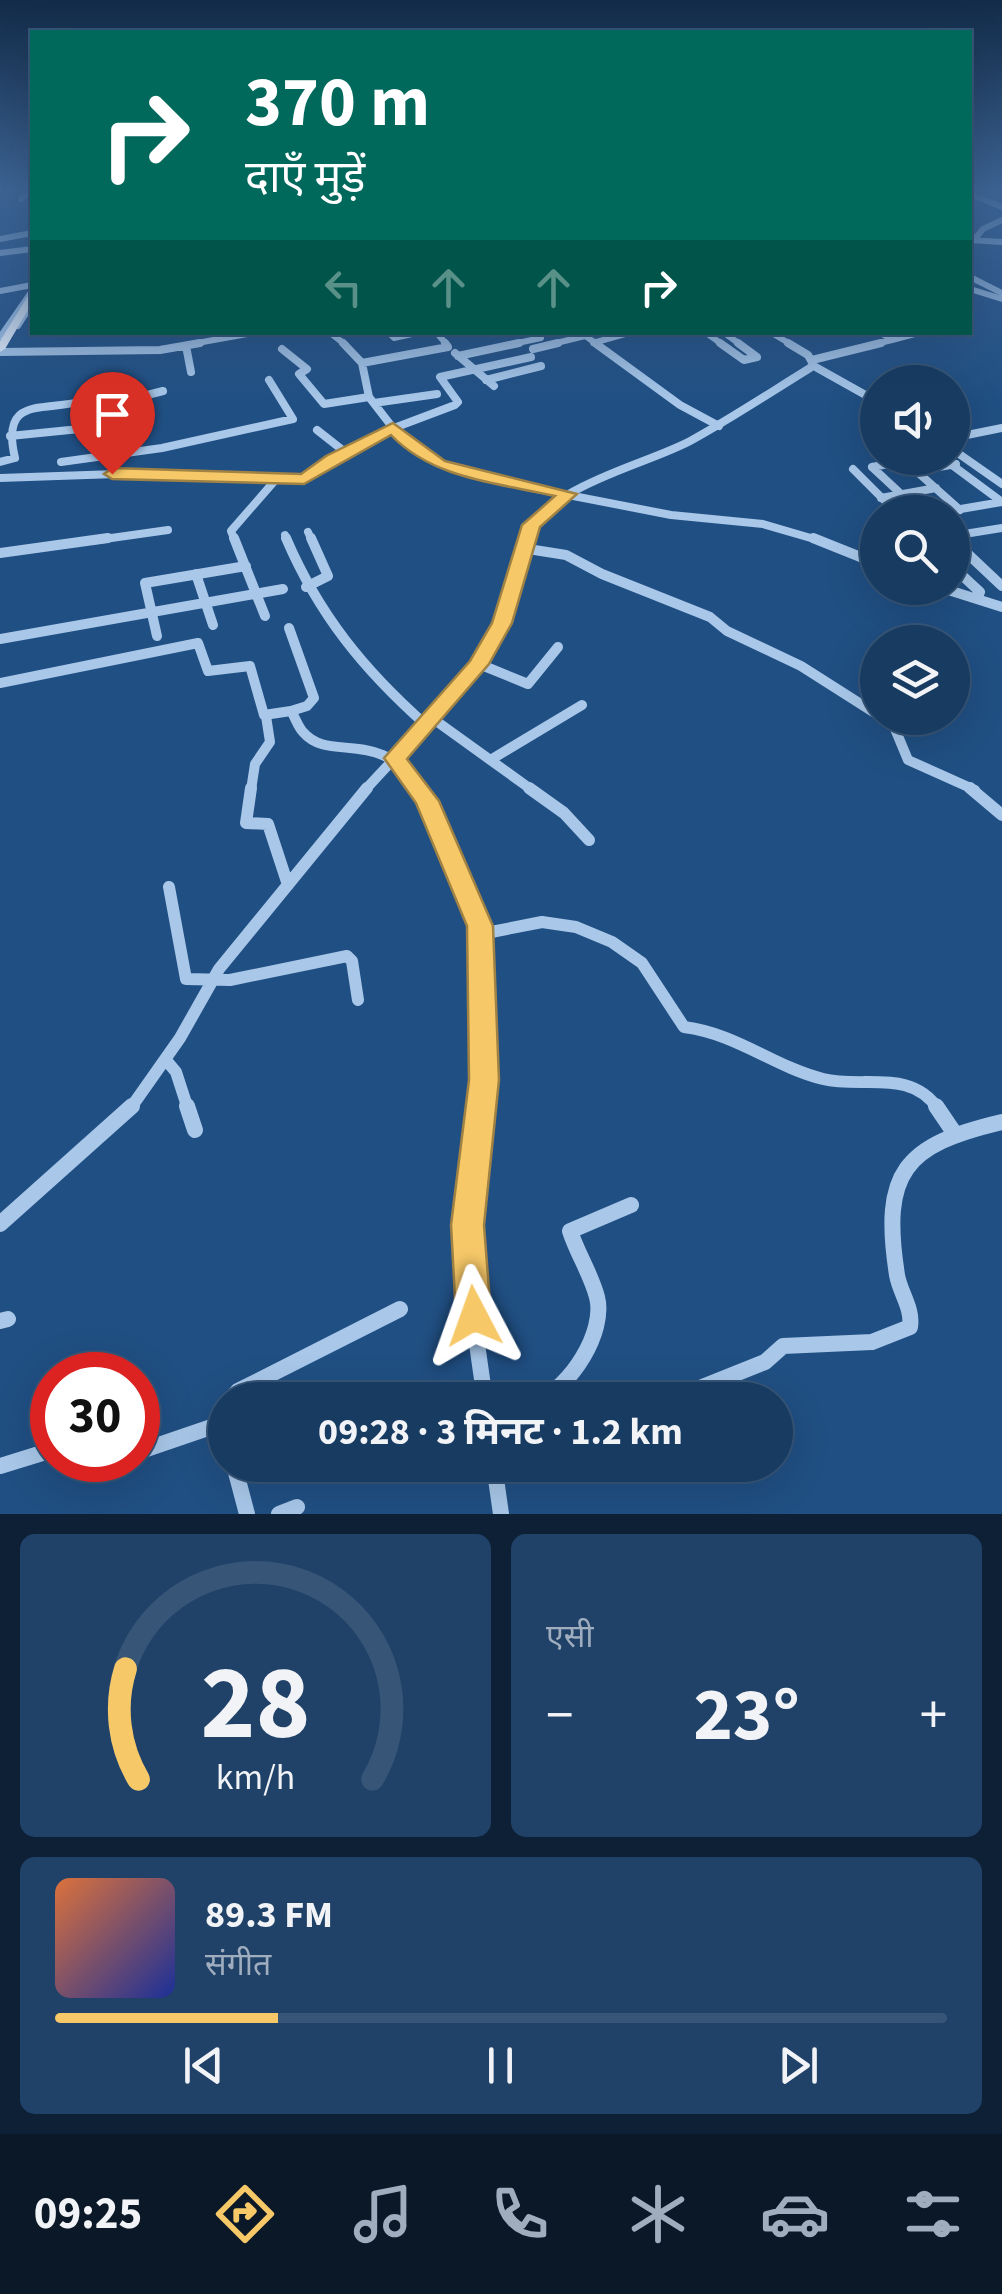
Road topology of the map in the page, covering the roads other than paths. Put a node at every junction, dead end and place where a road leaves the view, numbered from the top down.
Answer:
1 (972, 278) edge
2 (0, 291) edge
3 (972, 291) edge
4 (30, 296) edge
5 (30, 297) edge
6 (30, 298) edge
7 (1001, 298) edge
8 (4, 326) edge
9 (0, 335) edge
10 (243, 335) edge
11 (333, 335) edge
12 (439, 335) edge
13 (538, 335) edge
14 (709, 335) edge
15 (727, 335) edge
16 (774, 335) edge
17 (884, 335) edge
18 (911, 335) edge
19 (586, 337) edge
20 (892, 340) junction
21 (186, 346) junction
22 (448, 347) junction
23 (282, 349) dead end
24 (1, 351) edge
25 (458, 356) junction
26 (812, 362) junction
27 (0, 363) edge
28 (362, 363) junction
29 (541, 366) dead end
30 (474, 370) junction
31 (191, 372) dead end
32 (269, 380) dead end
33 (129, 388) dead end
34 (162, 391) dead end
35 (860, 391) edge
36 (105, 394) junction
37 (437, 394) dead end
38 (372, 400) junction
39 (139, 423) dead end
40 (718, 426) junction
41 (393, 428) junction
42 (1002, 428) edge
43 (317, 430) dead end
44 (970, 434) edge
45 (10, 436) junction
46 (162, 448) junction
47 (345, 452) junction
48 (0, 462) edge
49 (61, 462) dead end
50 (970, 462) edge
51 (853, 469) dead end
52 (159, 473) junction
53 (881, 475) edge
54 (922, 475) edge
55 (966, 475) edge
56 (278, 477) junction
57 (0, 478) edge
58 (1002, 484) edge
59 (936, 488) junction
60 (568, 494) junction
61 (901, 494) junction
62 (878, 495) edge
63 (896, 495) edge
64 (944, 495) edge
65 (1002, 502) edge
66 (970, 508) edge
67 (997, 529) edge
68 (168, 530) dead end
69 (308, 532) dead end
70 (970, 534) edge
71 (285, 535) dead end
72 (1002, 537) edge
73 (522, 548) junction
74 (0, 553) edge
75 (970, 555) edge
76 (860, 558) edge
77 (246, 566) junction
78 (196, 574) junction
79 (970, 583) edge
80 (1002, 586) edge
81 (306, 587) junction
82 (282, 589) dead end
83 (256, 593) junction
84 (970, 597) edge
85 (978, 600) junction
86 (206, 602) junction
87 (1000, 605) edge
88 (150, 612) junction
89 (265, 616) dead end
90 (212, 625) dead end
91 (288, 628) dead end
92 (156, 636) dead end
93 (0, 639) edge
94 (558, 647) dead end
95 (479, 664) junction
96 (0, 683) edge
97 (860, 704) edge
98 (582, 705) dead end
99 (291, 711) junction
100 (266, 716) junction
101 (429, 722) junction
102 (898, 735) edge
103 (395, 758) junction
104 (492, 759) junction
105 (1002, 815) edge
106 (589, 840) dead end
107 (288, 885) junction
108 (169, 888) dead end
109 (481, 934) junction
110 (214, 978) junction
111 (358, 1000) dead end
112 (166, 1060) junction
113 (1002, 1122) edge
114 (195, 1130) dead end
115 (955, 1134) junction
116 (631, 1206) dead end
117 (0, 1224) edge
118 (400, 1308) dead end
119 (256, 1382) edge
120 (483, 1382) edge
121 (565, 1382) edge
122 (715, 1382) edge
123 (208, 1428) edge
124 (160, 1444) edge
125 (30, 1457) edge
126 (0, 1466) edge
127 (239, 1482) edge
128 (496, 1482) edge
129 (247, 1514) edge
130 (501, 1514) edge

1 - 7 street
2 - 4 street
3 - 7 street
5 - 8 street
6 - 24 main road
8 - 9 street
10 - 21 street
11 - 28 street
12 - 22 street
13 - 25 street
14 - 15 street
16 - 26 street
17 - 20 street
18 - 20 street
19 - 30 street
19 - 40 street
20 - 26 street
21 - 24 street
21 - 31 street
22 - 25 street
22 - 28 street
23 - 38 street
24 - 27 street
25 - 30 street
26 - 35 street
26 - 40 street
28 - 38 street
29 - 30 street
30 - 41 street
32 - 46 street
33 - 36 street
34 - 36 street
36 - 45 street
37 - 38 street
38 - 41 street
39 - 45 street
40 - 60 street
41 - 47 street
41 - 60 street
42 - 44 street
43 - 47 street
45 - 48 street
46 - 49 street
46 - 52 street
47 - 56 street
50 - 58 street
51 - 62 street
52 - 56 street
52 - 57 street
53 - 61 street
54 - 59 street
55 - 65 street
56 - 77 street
59 - 61 street
59 - 64 street
60 - 73 street
60 - 76 street
61 - 63 street
65 - 66 street
67 - 70 street
67 - 72 street
68 - 74 street
69 - 81 street
71 - 81 street
73 - 95 street
73 - 97 street
75 - 80 street
77 - 78 street
77 - 83 street
78 - 86 street
78 - 88 street
79 - 85 street
81 - 101 street
82 - 83 street
83 - 86 street
83 - 89 street
84 - 85 street
85 - 87 street
86 - 88 street
86 - 90 street
88 - 92 street
88 - 93 street
91 - 99 street
94 - 95 street
95 - 101 street
96 - 100 street
98 - 104 street
99 - 100 street
99 - 103 street
100 - 107 street
101 - 103 street
101 - 104 street
102 - 105 street
103 - 107 street
103 - 109 street
104 - 106 street
107 - 110 street
108 - 110 street
109 - 115 street
109 - 120 street
110 - 111 street
110 - 112 street
112 - 114 street
112 - 117 street
113 - 115 street
115 - 122 street
116 - 121 street
118 - 119 street
123 - 124 street
125 - 126 street
127 - 129 street
128 - 130 street

